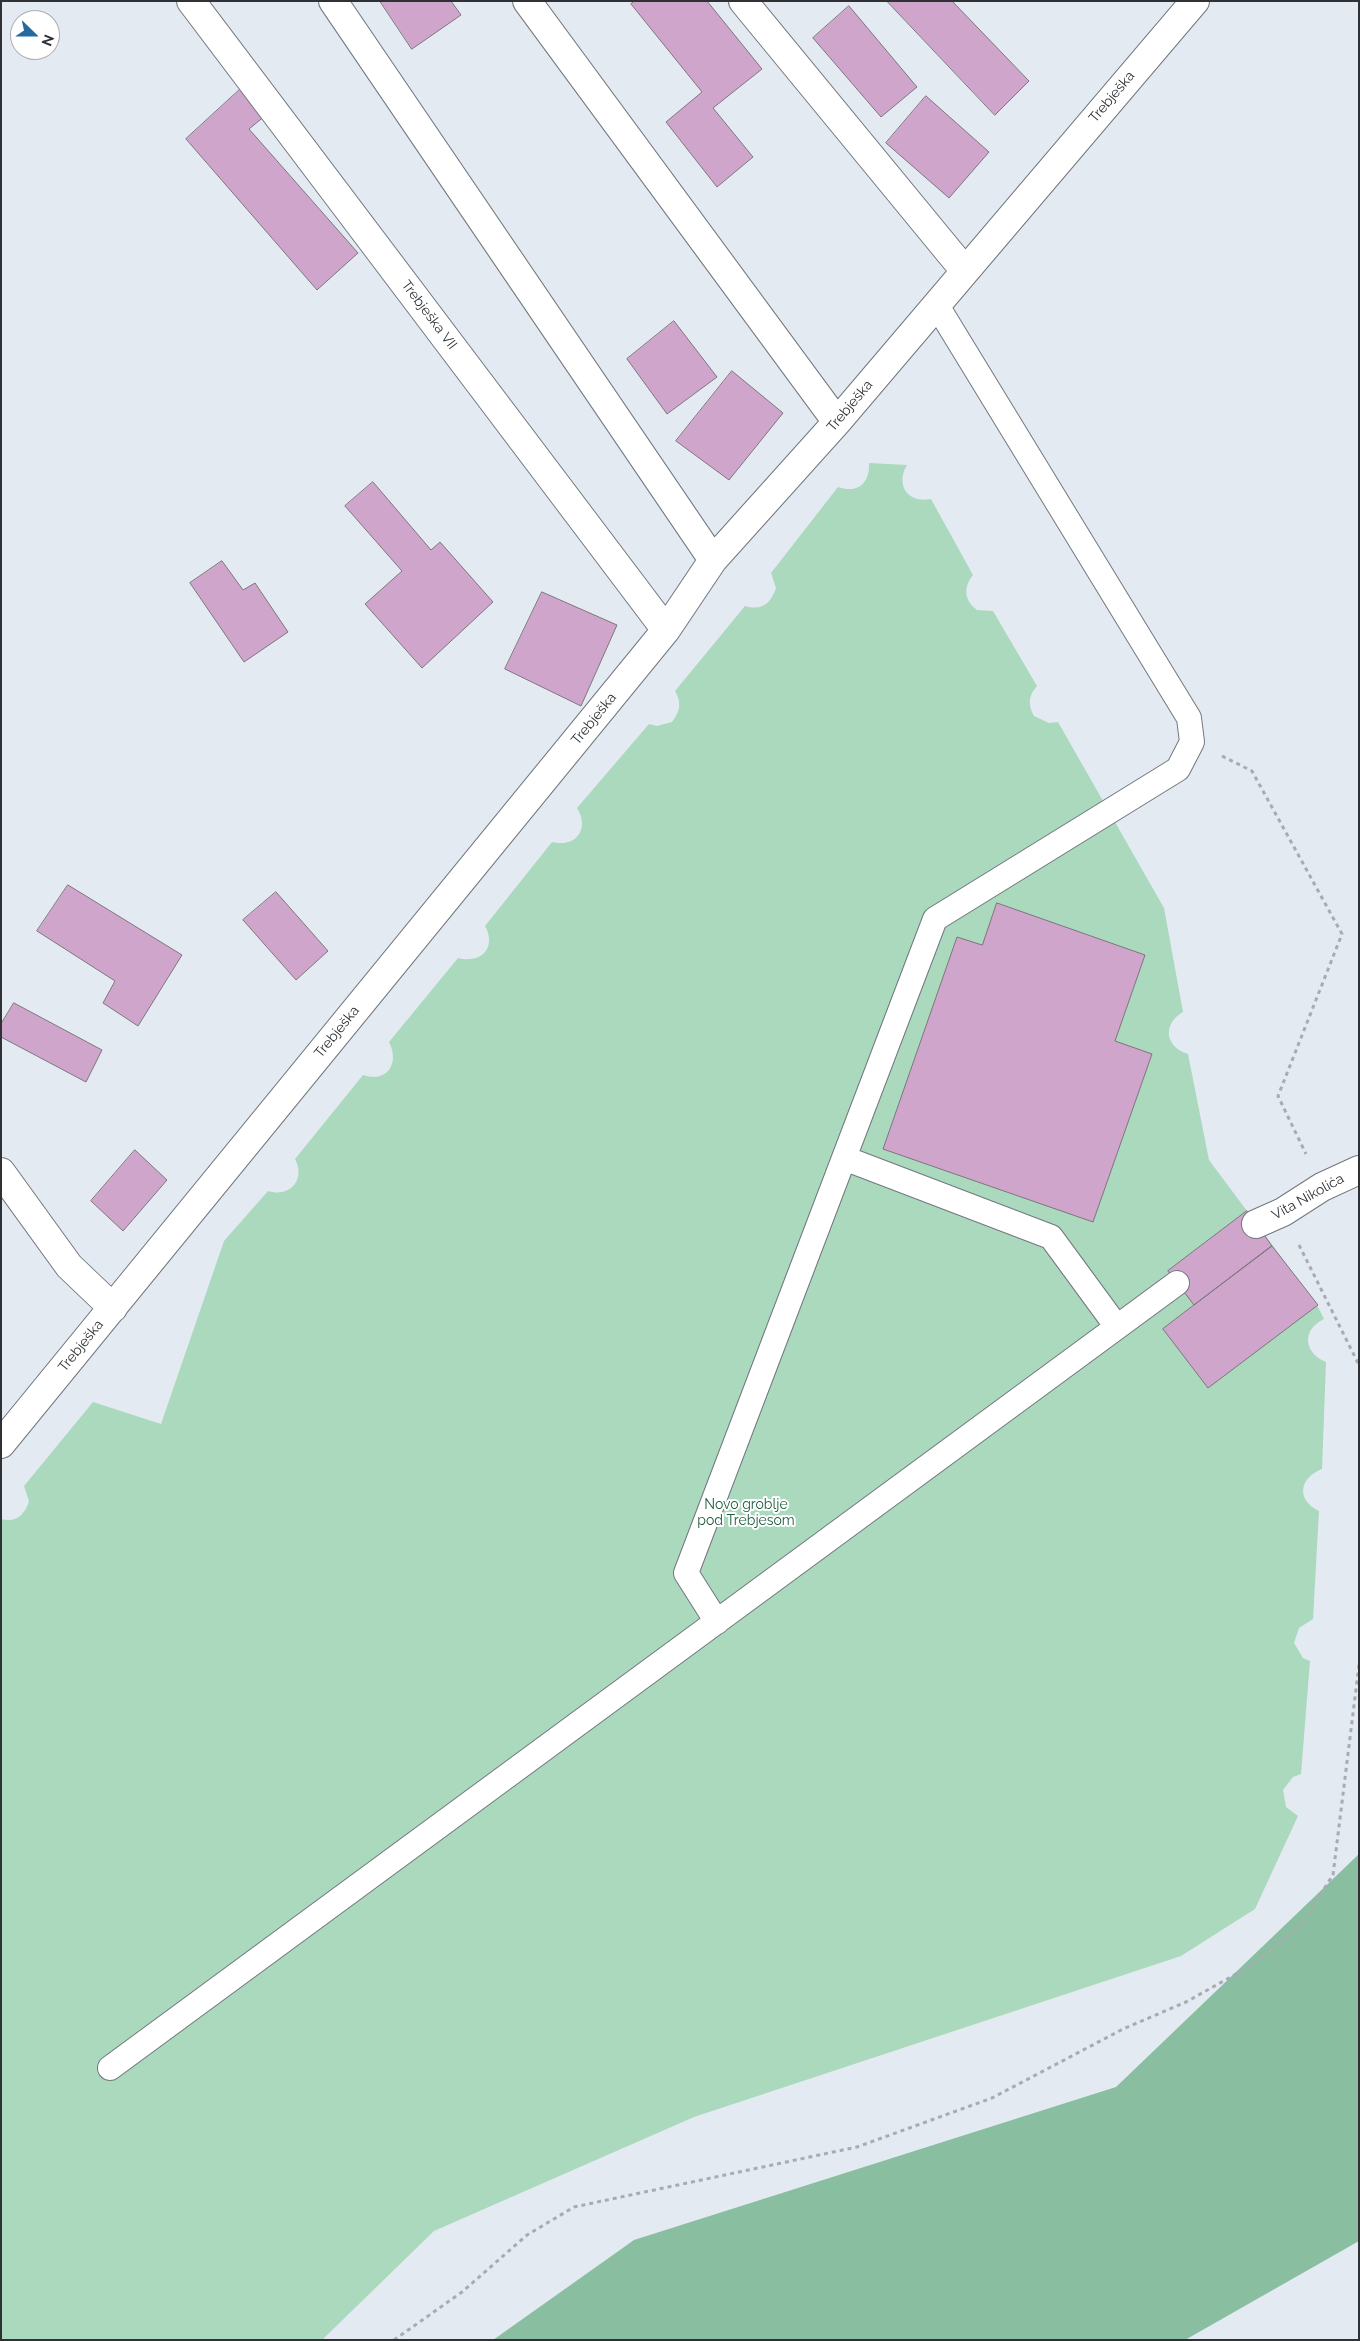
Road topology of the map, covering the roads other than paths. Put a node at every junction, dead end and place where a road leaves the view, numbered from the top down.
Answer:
1 (190, 1) edge
2 (334, 1) edge
3 (527, 1) edge
4 (743, 1) edge
5 (1195, 1) edge
6 (965, 271) junction
7 (936, 304) junction
8 (837, 422) junction
9 (713, 560) junction
10 (666, 630) junction
11 (844, 1158) junction
12 (1359, 1170) edge
13 (1, 1172) edge
14 (1256, 1224) dead end
15 (1177, 1283) dead end
16 (113, 1308) junction
17 (1117, 1327) junction
18 (1, 1444) edge
19 (717, 1622) junction
20 (110, 2068) dead end

1 - 10 street, Trebješka VII
2 - 9 street
3 - 8 street
4 - 6 street
5 - 6 street, Trebješka
6 - 7 street, Trebješka
7 - 8 street, Trebješka
7 - 11 lane
8 - 9 street, Trebješka
9 - 10 street, Trebješka
10 - 16 street, Trebješka
11 - 17 lane
11 - 19 lane
12 - 14 street, Vita Nikolića
13 - 16 street
15 - 17 lane
16 - 18 street, Trebješka
17 - 19 lane
19 - 20 lane

